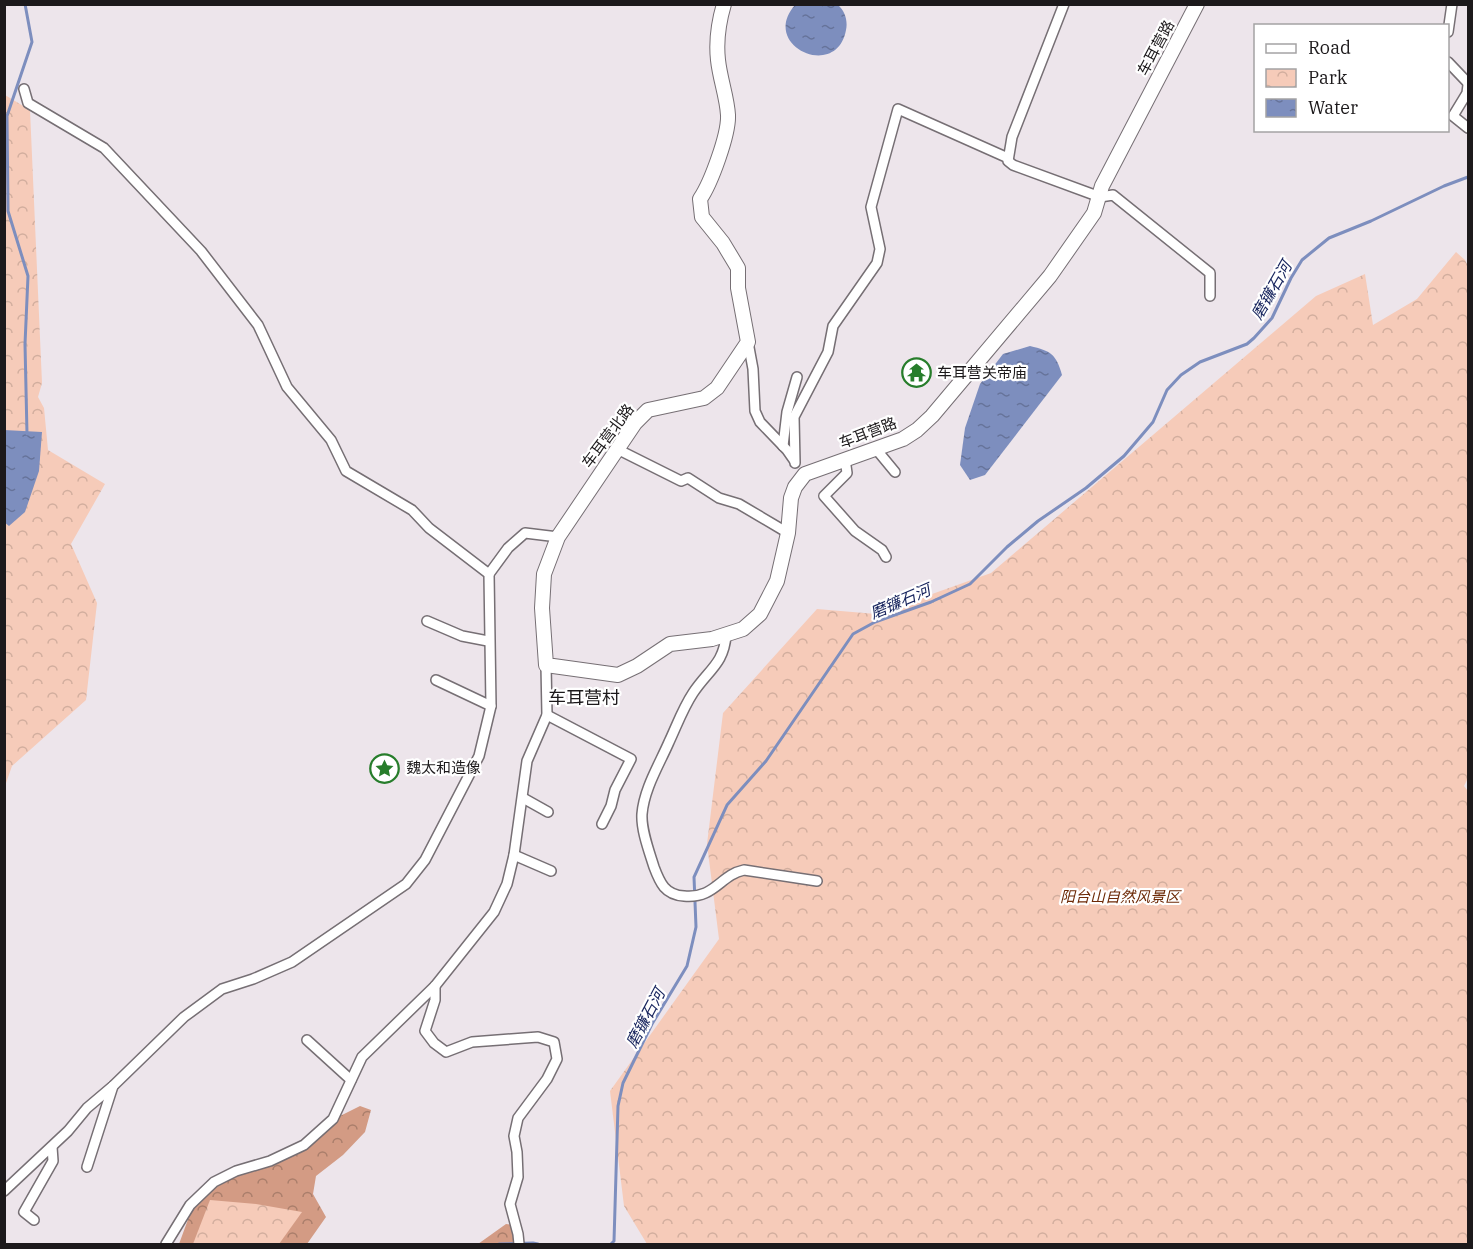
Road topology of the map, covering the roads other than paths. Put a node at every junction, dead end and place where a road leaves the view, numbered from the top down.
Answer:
1 (724, 4) edge
2 (1064, 4) edge
3 (1197, 4) edge
4 (1452, 4) edge
5 (1449, 25) edge
6 (1449, 63) edge
7 (1468, 84) edge
8 (24, 89) dead end
9 (1468, 129) edge
10 (1008, 158) junction
11 (1100, 197) junction
12 (1210, 296) dead end
13 (748, 342) junction
14 (797, 377) dead end
15 (783, 446) junction
16 (617, 448) junction
17 (876, 449) junction
18 (845, 459) junction
19 (795, 463) junction
20 (895, 472) dead end
21 (805, 474) junction
22 (788, 533) junction
23 (558, 537) junction
24 (886, 557) dead end
25 (489, 574) junction
26 (427, 621) dead end
27 (726, 635) junction
28 (488, 641) junction
29 (546, 665) junction
30 (435, 680) dead end
31 (490, 706) junction
32 (547, 716) junction
33 (523, 798) junction
34 (548, 812) dead end
35 (602, 824) dead end
36 (514, 855) junction
37 (551, 871) dead end
38 (817, 881) dead end
39 (435, 986) junction
40 (307, 1040) dead end
41 (351, 1080) junction
42 (113, 1086) junction
43 (52, 1147) junction
44 (87, 1167) dead end
45 (4, 1191) edge
46 (34, 1220) dead end
47 (519, 1241) edge
48 (166, 1245) edge

1 - 13 street
2 - 10 street
3 - 11 street, 车耳营路
4 - 5 street
6 - 7 street
7 - 9 street
8 - 25 street
10 - 11 street
10 - 19 street
11 - 12 street
11 - 17 street, 车耳营路
13 - 15 street
13 - 16 street, 车耳营北路
14 - 15 street
15 - 19 street
16 - 22 street
16 - 23 street, 车耳营北路
17 - 18 street, 车耳营路
17 - 20 street
18 - 21 street, 车耳营路
18 - 24 street
19 - 21 street
21 - 22 street
22 - 27 street
23 - 25 street
23 - 29 street, 车耳营北路
25 - 28 street
26 - 28 street
27 - 29 street
27 - 38 street
28 - 31 street
29 - 32 street
30 - 31 street
31 - 42 street
32 - 33 street
32 - 35 street
33 - 34 street
33 - 36 street
36 - 37 street
36 - 39 street
39 - 41 street
39 - 47 street
40 - 41 street
41 - 48 street
42 - 43 street
42 - 44 street
43 - 45 street
43 - 46 street

